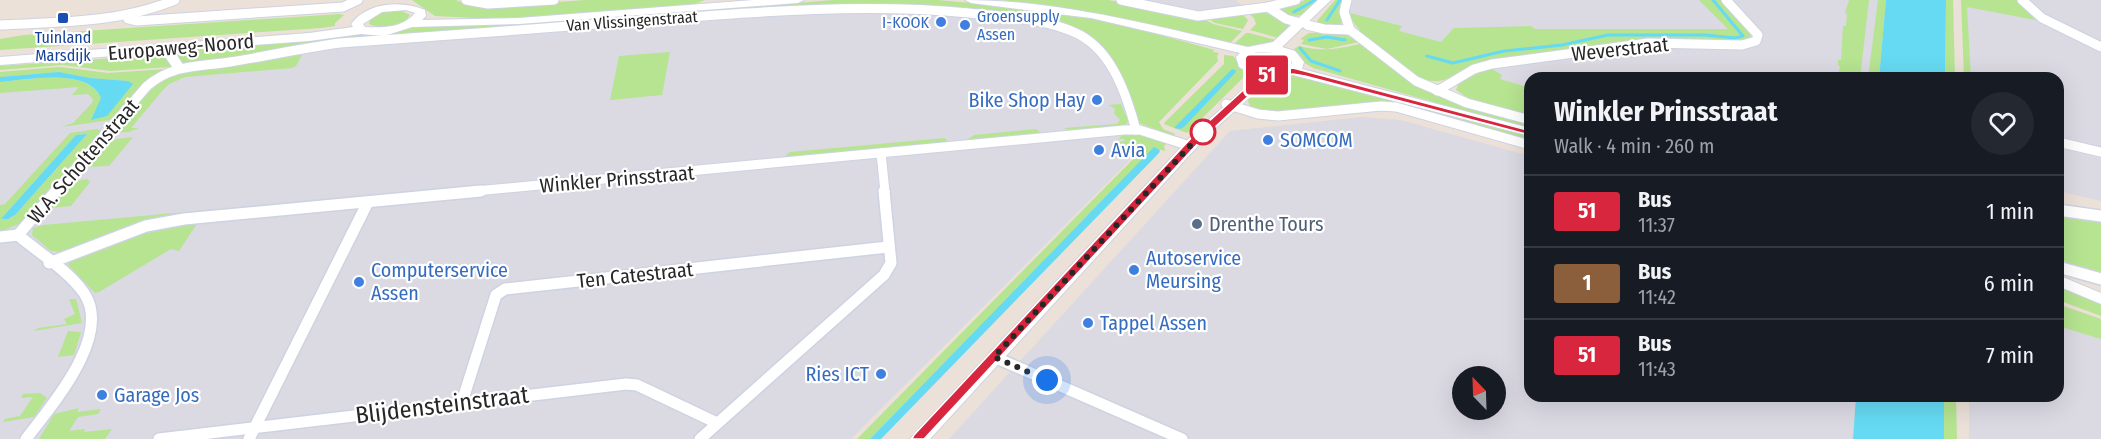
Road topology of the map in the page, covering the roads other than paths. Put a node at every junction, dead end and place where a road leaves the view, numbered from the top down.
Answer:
1 (175, 0) edge
2 (358, 0) edge
3 (466, 0) edge
4 (554, 0) edge
5 (798, 0) edge
6 (971, 0) edge
7 (1121, 0) edge
8 (1296, 0) edge
9 (1325, 0) edge
10 (1726, 0) edge
11 (2022, 0) edge
12 (1346, 2) edge
13 (399, 3) edge
14 (711, 3) edge
15 (1268, 7) junction
16 (1054, 9) junction
17 (128, 16) junction
18 (416, 20) junction
19 (1031, 21) junction
20 (1304, 24) junction
21 (359, 25) junction
22 (0, 26) edge
23 (1350, 30) junction
24 (2101, 47) edge
25 (1271, 48) junction
26 (147, 50) junction
27 (0, 52) edge
28 (1288, 52) junction
29 (1245, 54) junction
30 (0, 62) edge
31 (179, 68) junction
32 (1295, 68) junction
33 (1251, 70) junction
34 (1266, 75) junction
35 (1437, 91) junction
36 (1229, 105) junction
37 (1524, 118) edge
38 (1136, 130) junction
39 (1524, 130) edge
40 (1524, 143) edge
41 (2064, 143) edge
42 (1190, 146) junction
43 (2101, 152) edge
44 (882, 153) junction
45 (368, 202) junction
46 (2064, 211) edge
47 (2101, 216) edge
48 (18, 235) junction
49 (0, 237) edge
50 (888, 247) junction
51 (49, 263) junction
52 (2064, 269) edge
53 (2101, 279) edge
54 (2064, 280) edge
55 (2064, 282) edge
56 (2101, 289) edge
57 (2101, 299) edge
58 (994, 357) junction
59 (462, 402) junction
60 (717, 423) junction
61 (252, 434) edge
62 (26, 439) edge
63 (159, 439) edge
64 (700, 439) edge
65 (919, 439) edge
66 (1182, 439) edge

1 - 17 street
2 - 17 street
3 - 4 street
5 - 14 main road
6 - 16 main road
7 - 15 street
8 - 15 street
9 - 20 main road
10 - 35 street, Weverstraat
11 - 24 street
12 - 23 street
13 - 18 main road
13 - 21 main road
14 - 18 main road
15 - 20 street
16 - 19 main road
16 - 29 main road
17 - 22 street
18 - 21 main road
19 - 31 street, Van Vlissingenstraat
19 - 38 street, Van Vlissingenstraat
20 - 23 street
20 - 25 main road
20 - 28 main road
21 - 26 main road, Europaweg-Noord
21 - 27 main road, Europaweg-Noord
23 - 35 street
25 - 28 main road
25 - 29 main road
26 - 30 main road, Europaweg-Noord
26 - 31 main road
28 - 32 main road
29 - 33 main road
31 - 48 street, W.A. Scholtenstraat
32 - 34 main road
32 - 39 main road
33 - 34 main road
33 - 36 main road
34 - 36 main road
35 - 37 street
36 - 40 street
36 - 42 main road
38 - 42 street, Winkler Prinsstraat
38 - 44 street, Winkler Prinsstraat
41 - 43 street
42 - 58 main road
44 - 45 street, Winkler Prinsstraat
44 - 50 street
45 - 51 street, Winkler Prinsstraat
45 - 61 street
46 - 47 street
48 - 49 street
48 - 51 street, W.A. Scholtenstraat
50 - 59 street, Ten Catestraat
50 - 60 street
51 - 62 street, W.A. Scholtenstraat
52 - 53 street
54 - 56 main road
55 - 57 main road
58 - 65 main road
58 - 66 street
59 - 60 street, Blijdensteinstraat
59 - 61 street, Blijdensteinstraat
60 - 64 street
61 - 63 street, Blijdensteinstraat

